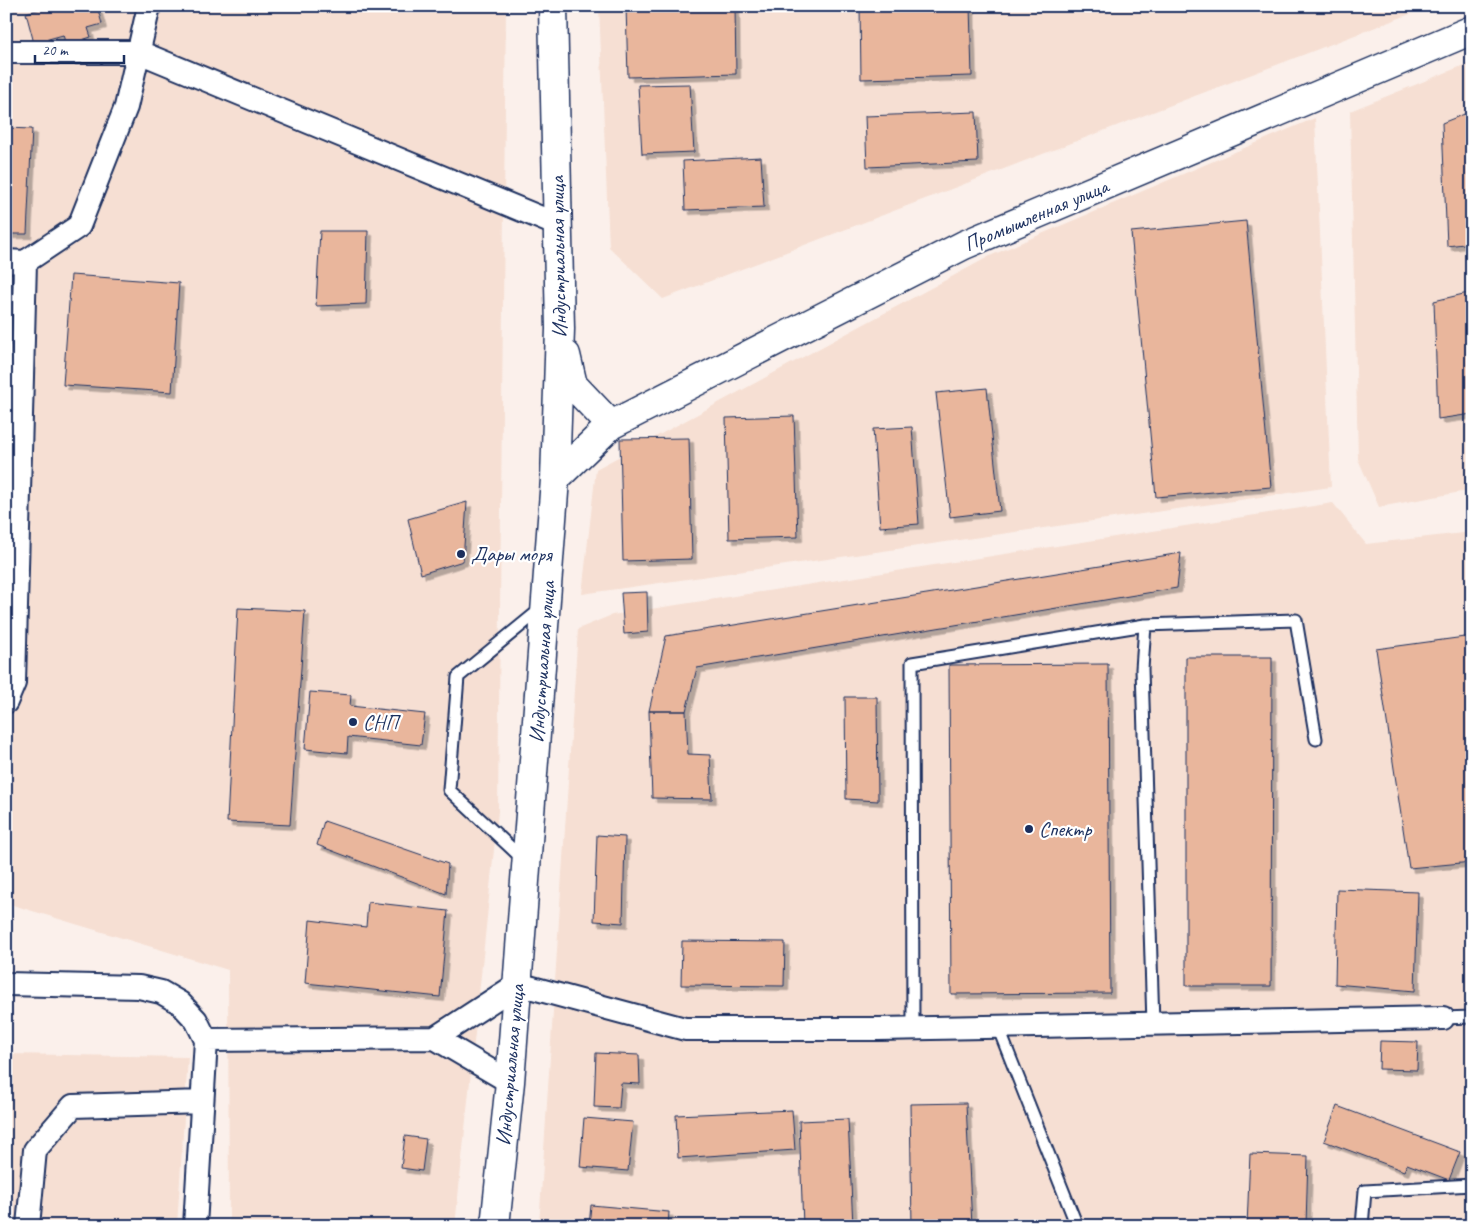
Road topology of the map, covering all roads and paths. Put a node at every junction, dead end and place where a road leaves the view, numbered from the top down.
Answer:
1 (149, 6) edge
2 (553, 6) edge
3 (1472, 30) edge
4 (6, 52) edge
5 (138, 52) junction
6 (558, 225) junction
7 (16, 262) edge
8 (560, 329) junction
9 (611, 424) junction
10 (555, 479) junction
11 (547, 605) junction
12 (1145, 625) junction
13 (6, 702) edge
14 (1316, 739) dead end
15 (527, 863) junction
16 (6, 984) edge
17 (518, 984) junction
18 (1472, 1017) edge
19 (1443, 1018) joint
20 (1153, 1024) junction
21 (998, 1027) junction
22 (913, 1029) junction
23 (436, 1038) junction
24 (206, 1040) junction
25 (510, 1082) junction
26 (202, 1102) junction
27 (1472, 1185) edge
28 (28, 1226) edge
29 (195, 1226) edge
30 (495, 1226) edge
31 (1077, 1226) edge
32 (1362, 1226) edge

1 - 5 street
2 - 6 main road, Индустриальная улица
3 - 9 main road, Промышленная улица
4 - 5 street
5 - 6 street
5 - 7 street
6 - 8 main road, Индустриальная улица
7 - 13 street
8 - 9 main road
8 - 10 main road, Индустриальная улица
9 - 10 main road, Промышленная улица
10 - 11 main road, Индустриальная улица
11 - 15 main road, Индустриальная улица
11 - 15 lane
12 - 14 lane
12 - 20 lane
12 - 22 lane
15 - 17 main road, Индустриальная улица
16 - 24 street
17 - 22 street
17 - 23 street
17 - 25 main road, Индустриальная улица
18 - 19 lane
19 - 20 street
20 - 21 street
21 - 22 street
21 - 31 lane
23 - 24 street
23 - 25 street
24 - 26 street
25 - 30 main road, Индустриальная улица
26 - 28 street
26 - 29 street
27 - 32 lane

